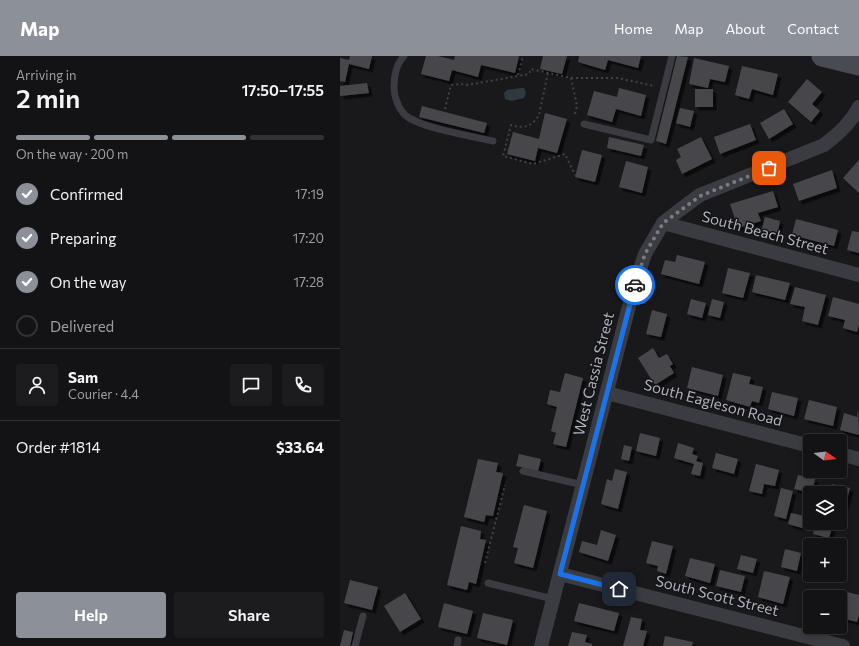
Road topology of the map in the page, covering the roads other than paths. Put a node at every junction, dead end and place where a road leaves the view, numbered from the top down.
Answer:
1 (404, 56) edge
2 (672, 56) edge
3 (822, 56) edge
4 (859, 65) edge
5 (859, 107) edge
6 (584, 124) dead end
7 (492, 141) dead end
8 (663, 223) junction
9 (859, 275) edge
10 (607, 392) junction
11 (803, 444) edge
12 (847, 456) edge
13 (859, 459) edge
14 (523, 471) dead end
15 (583, 485) junction
16 (560, 574) junction
17 (488, 583) dead end
18 (553, 599) junction
19 (363, 616) dead end
20 (355, 646) edge
21 (541, 646) edge
22 (843, 646) edge

1 - 7 lane
2 - 6 lane
3 - 4 main road
5 - 8 street, West Cassia Street
8 - 9 street, South Beach Street
8 - 10 street, West Cassia Street
10 - 11 street, South Eagleson Road
10 - 15 street, West Cassia Street
12 - 13 street
14 - 15 lane
15 - 16 street, West Cassia Street
16 - 18 street, West Cassia Street
16 - 22 street, South Scott Street
17 - 18 lane
18 - 21 street, West Cassia Street
19 - 20 lane

